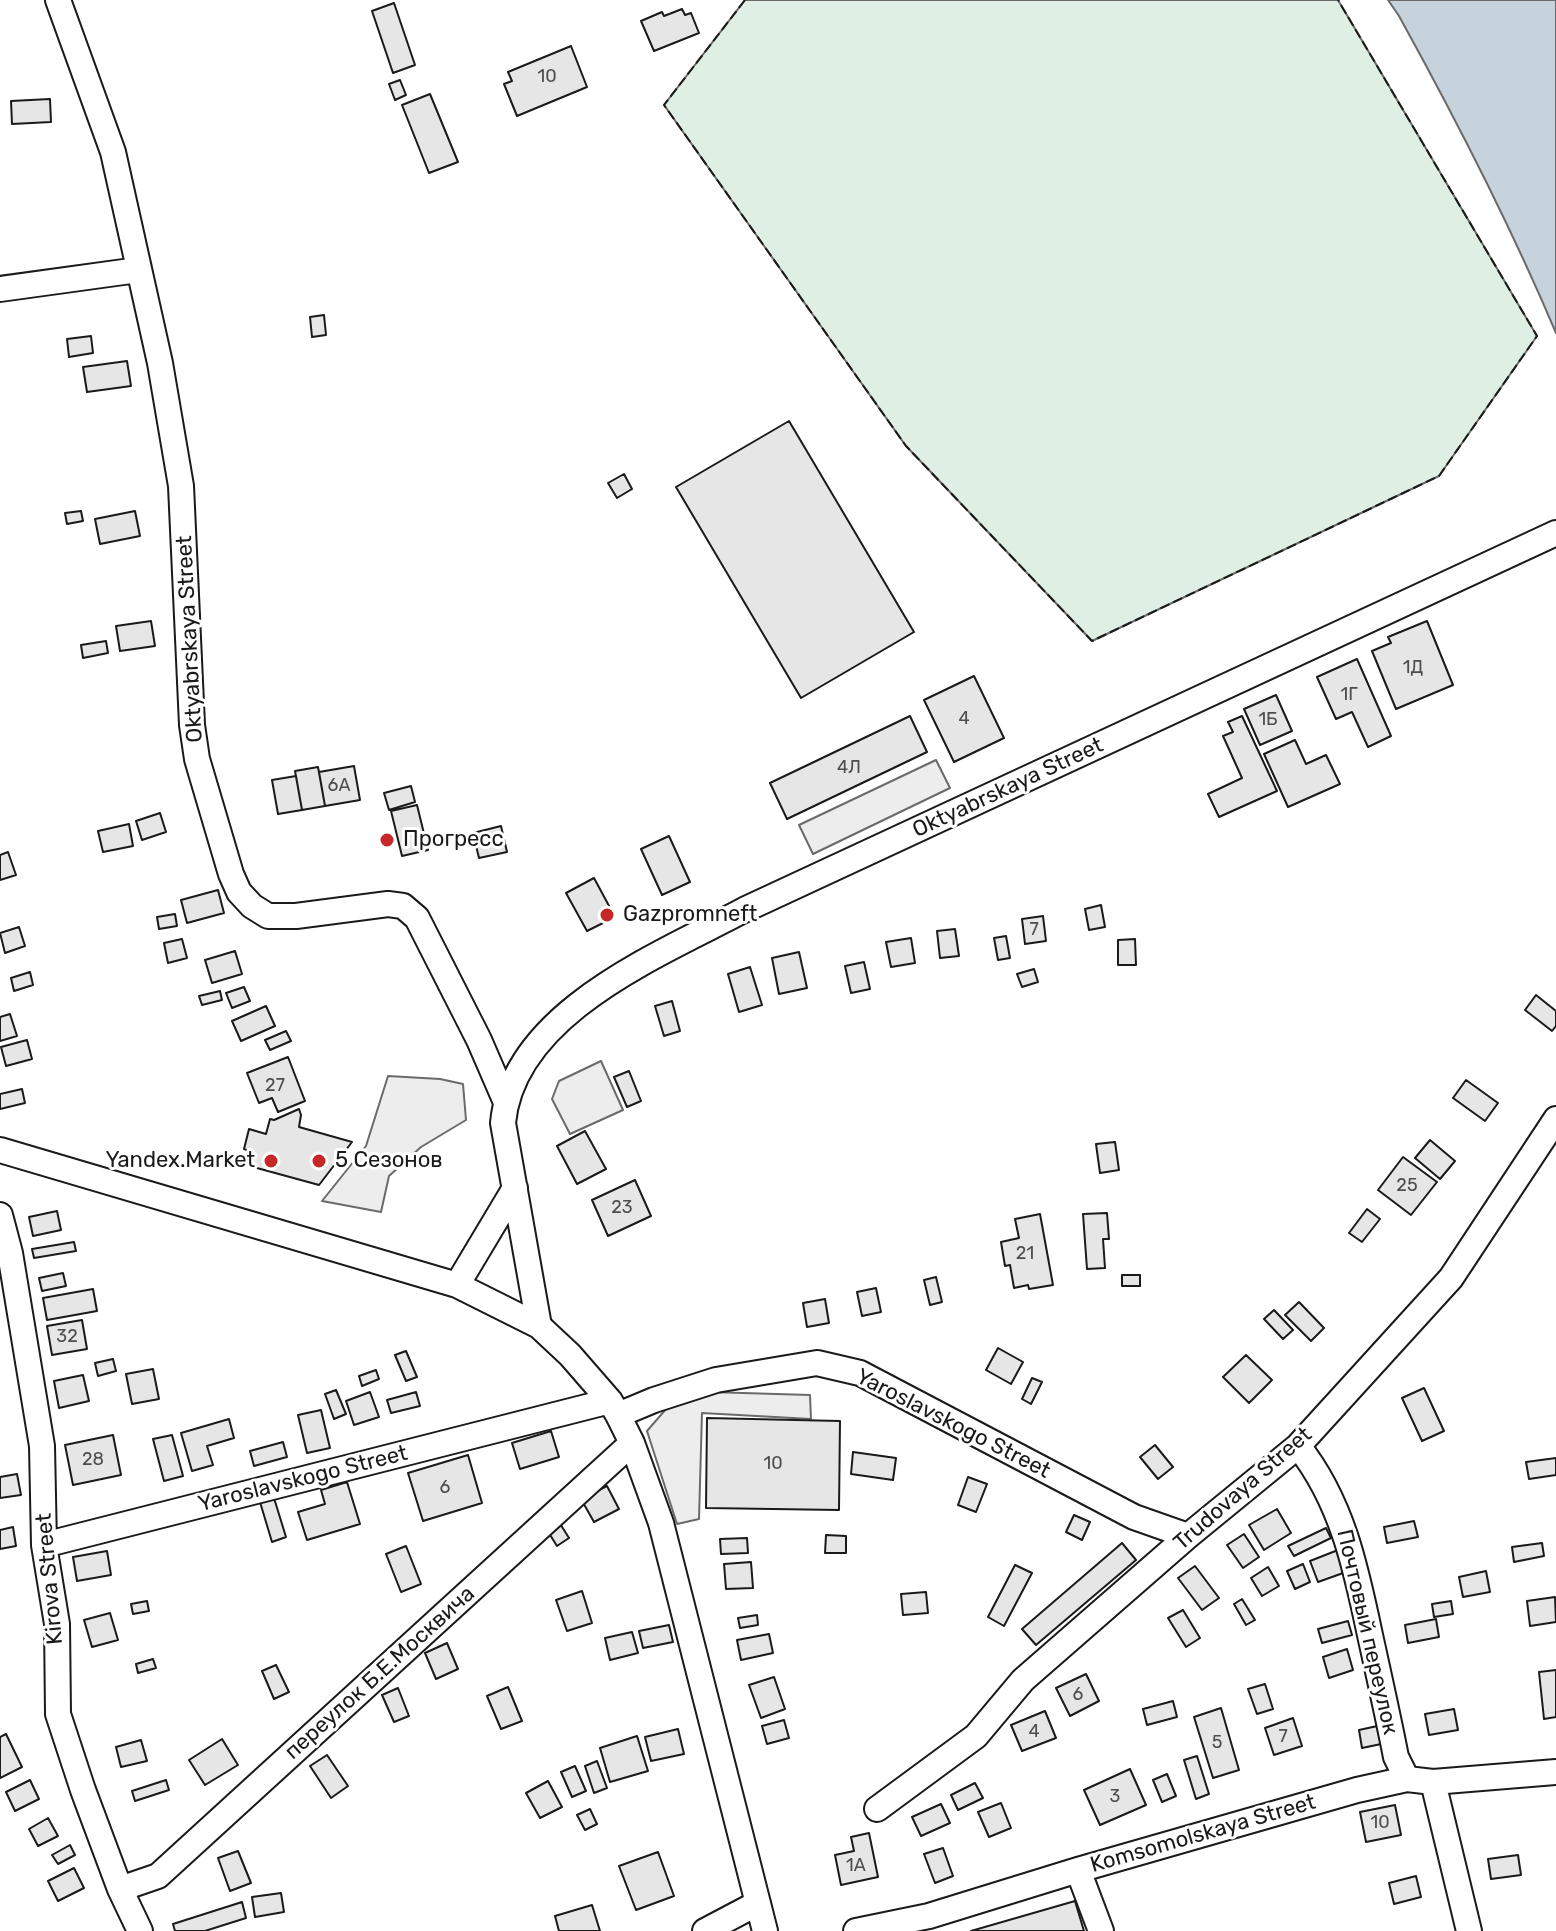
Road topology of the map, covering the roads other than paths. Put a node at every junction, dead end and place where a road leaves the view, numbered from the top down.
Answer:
1 (58, 0) edge
2 (138, 270) junction
3 (0, 289) edge
4 (1556, 533) edge
5 (505, 1100) junction
6 (1556, 1119) edge
7 (0, 1150) edge
8 (515, 1188) junction
9 (0, 1215) edge
10 (457, 1285) junction
11 (539, 1326) junction
12 (614, 1408) junction
13 (632, 1443) junction
14 (1298, 1446) junction
15 (1188, 1536) junction
16 (44, 1545) junction
17 (1556, 1772) edge
18 (1407, 1779) junction
19 (1433, 1782) junction
20 (877, 1809) dead end
21 (1078, 1870) junction
22 (120, 1889) junction
23 (758, 1903) junction
24 (140, 1931) edge
25 (705, 1931) edge
26 (765, 1931) edge
27 (856, 1931) edge
28 (1101, 1931) edge
29 (1469, 1931) edge

1 - 2 street, Oktyabrskaya Street
2 - 3 street
2 - 5 street, Oktyabrskaya Street
4 - 5 street, Oktyabrskaya Street
5 - 8 street, Oktyabrskaya Street
6 - 14 street, Trudovaya Street
7 - 10 street
8 - 10 street
8 - 11 street, Oktyabrskaya Street
9 - 16 street, Kirova Street
10 - 11 street
11 - 12 street
12 - 13 street
12 - 15 street, Yaroslavskogo Street
12 - 16 street, Yaroslavskogo Street
13 - 22 street, переулок Б.Е.Москвича
13 - 23 street
14 - 15 street, Trudovaya Street
14 - 18 street, Почтовый переулок
15 - 20 street, Trudovaya Street
16 - 22 street, Kirova Street
17 - 19 street, Komsomolskaya Street
18 - 19 street, Komsomolskaya Street
18 - 21 street, Komsomolskaya Street
19 - 29 street
21 - 27 street, Komsomolskaya Street
21 - 28 street
22 - 24 street, Kirova Street
23 - 25 street
23 - 26 street

